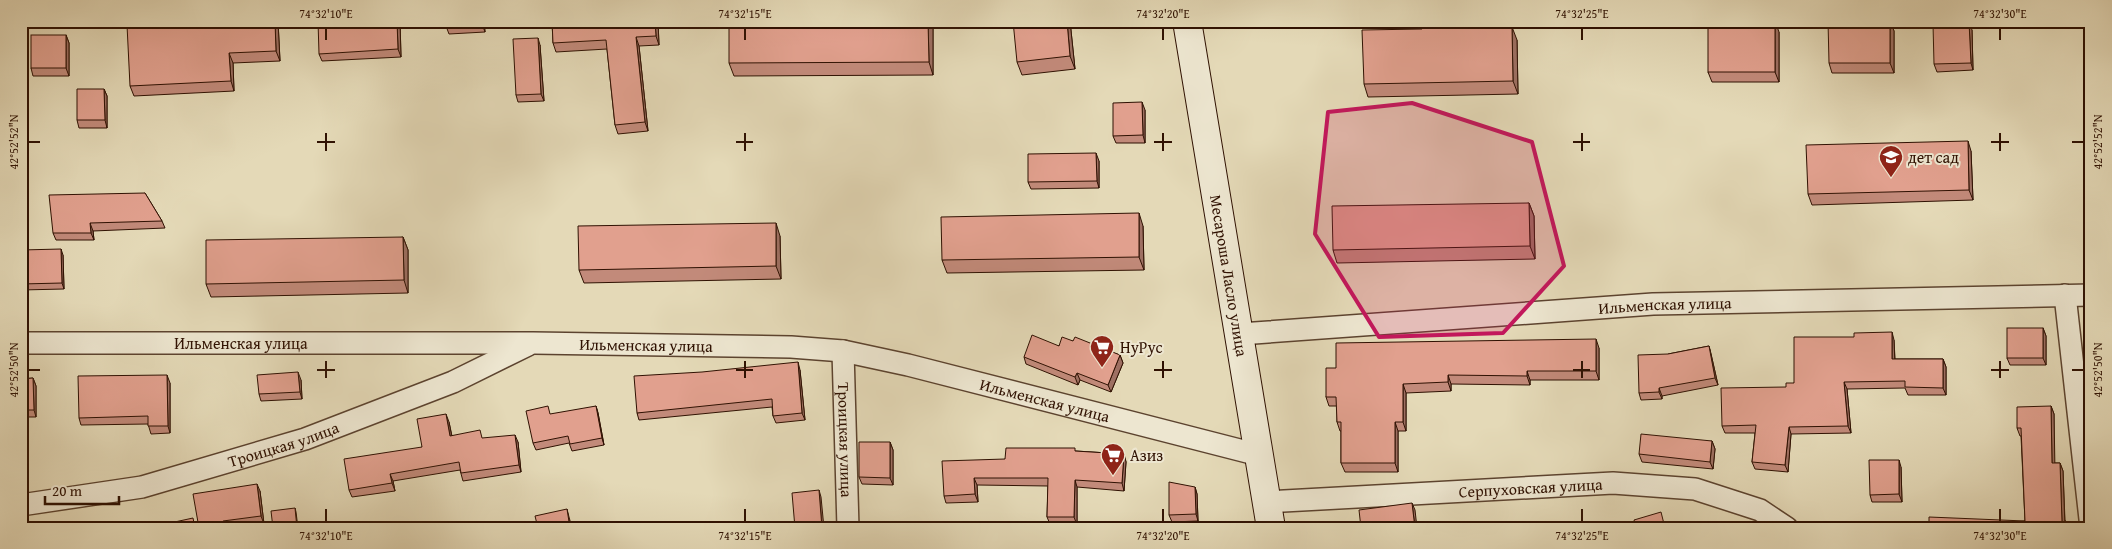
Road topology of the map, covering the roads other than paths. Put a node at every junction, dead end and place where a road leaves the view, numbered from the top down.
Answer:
1 (1187, 21) edge
2 (2066, 295) junction
3 (2091, 295) edge
4 (1240, 334) junction
5 (533, 343) junction
6 (21, 344) edge
7 (843, 351) junction
8 (1259, 455) junction
9 (21, 506) edge
10 (1268, 515) edge
11 (848, 528) edge
12 (1787, 528) edge
13 (2091, 528) edge

1 - 4 street, Месароша Ласло улица
2 - 3 street, Ильменская улица
2 - 4 street, Ильменская улица
2 - 13 street
4 - 8 street, Месароша Ласло улица
5 - 6 street, Ильменская улица
5 - 7 street, Ильменская улица
5 - 9 street, Троицкая улица
7 - 8 street, Ильменская улица
7 - 11 street, Троицкая улица
8 - 10 street, Месароша Ласло улица
10 - 12 street, Серпуховская улица

